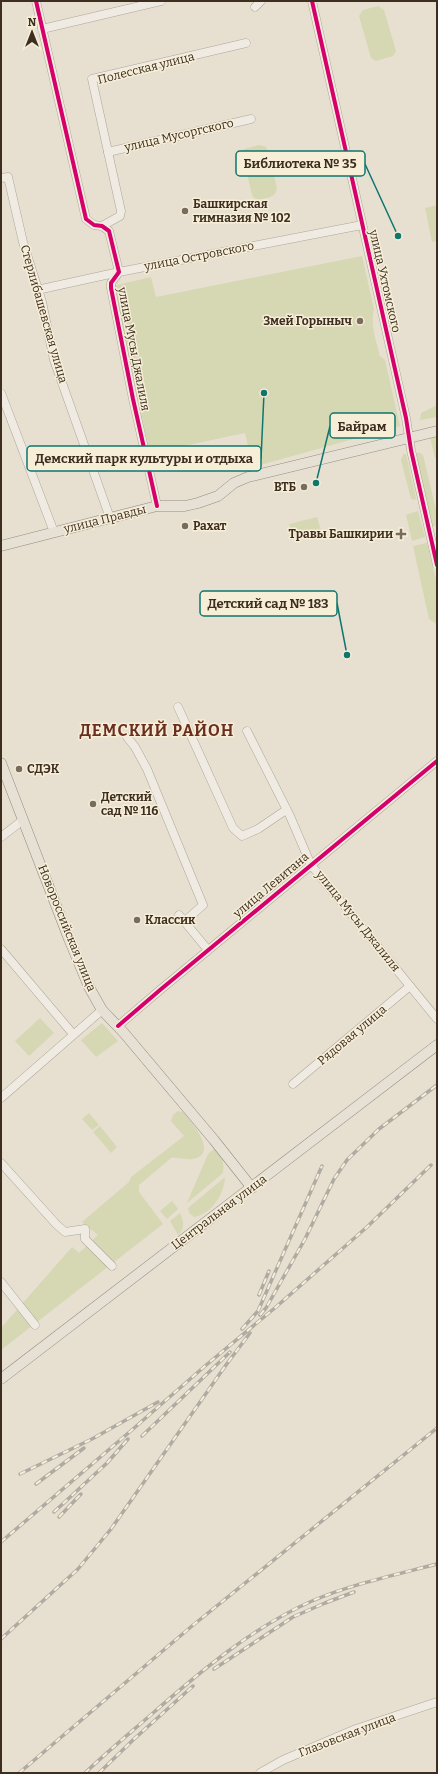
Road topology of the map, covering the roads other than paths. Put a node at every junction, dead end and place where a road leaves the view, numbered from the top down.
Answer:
1 (36, 1) edge
2 (161, 1) edge
3 (312, 1) edge
4 (42, 29) junction
5 (246, 43) dead end
6 (251, 119) dead end
7 (108, 152) junction
8 (4, 178) edge
9 (362, 225) junction
10 (102, 226) junction
11 (119, 272) junction
12 (37, 290) junction
13 (1, 393) edge
14 (437, 431) edge
15 (409, 438) junction
16 (157, 506) junction
17 (110, 518) junction
18 (54, 532) junction
19 (1, 546) edge
20 (437, 565) edge
21 (178, 707) dead end
22 (246, 731) dead end
23 (127, 737) dead end
24 (437, 761) edge
25 (2, 770) edge
26 (286, 810) junction
27 (23, 820) junction
28 (1, 837) edge
29 (312, 865) junction
30 (1, 949) edge
31 (208, 950) junction
32 (410, 986) junction
33 (102, 1010) junction
34 (437, 1019) edge
35 (118, 1026) junction
36 (73, 1034) junction
37 (437, 1045) edge
38 (293, 1084) dead end
39 (1, 1098) edge
40 (1, 1163) edge
41 (252, 1188) junction
42 (112, 1266) dead end
43 (1, 1282) edge
44 (34, 1325) dead end
45 (1, 1379) edge
46 (437, 1702) edge
47 (260, 1773) edge

1 - 4 street
2 - 4 street
3 - 9 street, улица Ухтомского
4 - 10 street
5 - 7 street, Полесская улица
6 - 7 street, улица Мусоргского
7 - 10 street
8 - 12 street, Стерлибашевская улица
9 - 11 street, улица Островского
9 - 15 street, улица Ухтомского
10 - 11 street, улица Мусы Джалиля
11 - 12 street, улица Островского
11 - 16 street, улица Мусы Джалиля
12 - 17 street, Стерлибашевская улица
13 - 18 street
14 - 15 main road, улица Правды
15 - 16 main road, улица Правды
15 - 20 street, улица Ухтомского
16 - 17 main road, улица Правды
17 - 18 main road, улица Правды
18 - 19 main road, улица Правды
21 - 26 street
22 - 26 street, улица Мусы Джалиля
23 - 31 street
24 - 29 street, улица Левитана
25 - 27 main road, Новороссийская улица
26 - 29 street, улица Мусы Джалиля
27 - 28 street
27 - 33 main road, Новороссийская улица
29 - 31 street, улица Левитана
29 - 32 street, улица Мусы Джалиля
30 - 36 street
31 - 35 street, улица Левитана
32 - 34 street, улица Мусы Джалиля
32 - 38 street, Рядовая улица
33 - 35 main road, Новороссийская улица
33 - 36 street
35 - 41 main road, Новороссийская улица
36 - 39 street
37 - 41 main road, Центральная улица
40 - 42 street
41 - 45 main road, Центральная улица
43 - 44 street
46 - 47 street, Глазовская улица

